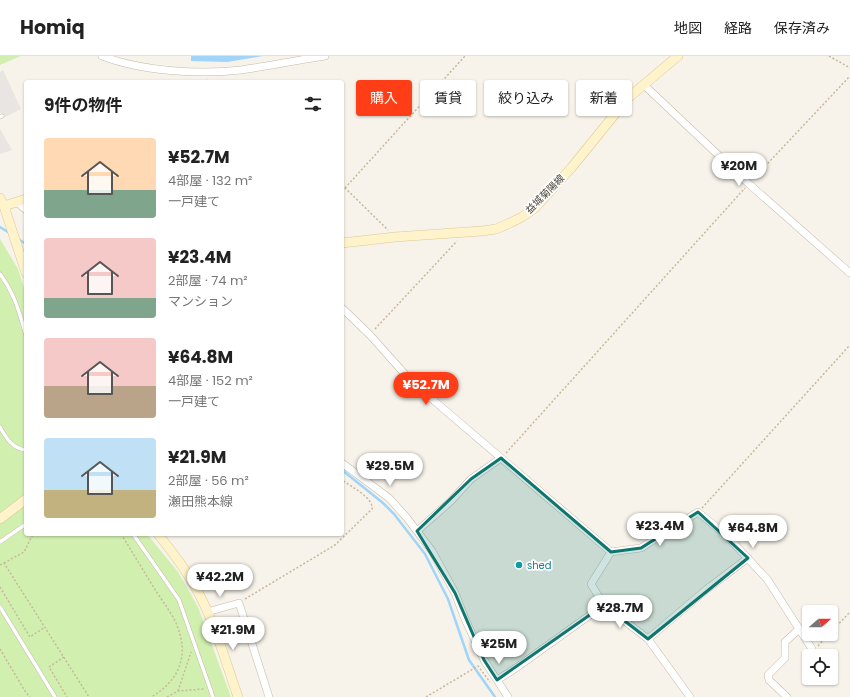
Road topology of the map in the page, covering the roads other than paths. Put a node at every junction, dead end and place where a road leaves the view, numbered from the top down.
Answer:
1 (102, 56) edge
2 (325, 56) edge
3 (678, 56) edge
4 (644, 85) junction
5 (21, 201) edge
6 (2, 202) edge
7 (344, 243) edge
8 (24, 267) edge
9 (850, 273) edge
10 (0, 274) edge
11 (344, 310) edge
12 (24, 328) edge
13 (0, 427) edge
14 (24, 450) edge
15 (501, 458) junction
16 (344, 464) edge
17 (24, 501) edge
18 (0, 519) edge
19 (24, 525) edge
20 (417, 531) junction
21 (134, 536) edge
22 (160, 536) edge
23 (0, 542) edge
24 (611, 552) junction
25 (748, 558) junction
26 (604, 605) junction
27 (0, 607) edge
28 (207, 612) junction
29 (799, 628) junction
30 (648, 640) junction
31 (812, 649) road end
32 (497, 680) junction
33 (55, 697) edge
34 (213, 697) edge
35 (238, 697) edge
36 (268, 697) edge
37 (508, 697) edge
38 (690, 697) edge
39 (787, 697) edge

1 - 2 street
3 - 4 main road, 益城菊陽線
4 - 7 main road, 益城菊陽線
4 - 9 street
5 - 6 main road
6 - 8 main road
10 - 12 lane
11 - 15 street
13 - 14 lane
15 - 20 street
15 - 24 street
16 - 20 street
17 - 18 main road
19 - 23 lane
20 - 32 street
21 - 34 lane
22 - 28 main road
24 - 25 street
24 - 26 street
25 - 29 street
25 - 30 street
26 - 30 street
26 - 32 street
27 - 33 lane
28 - 35 main road
28 - 36 street
29 - 31 street
29 - 39 street
30 - 38 street
32 - 37 street

